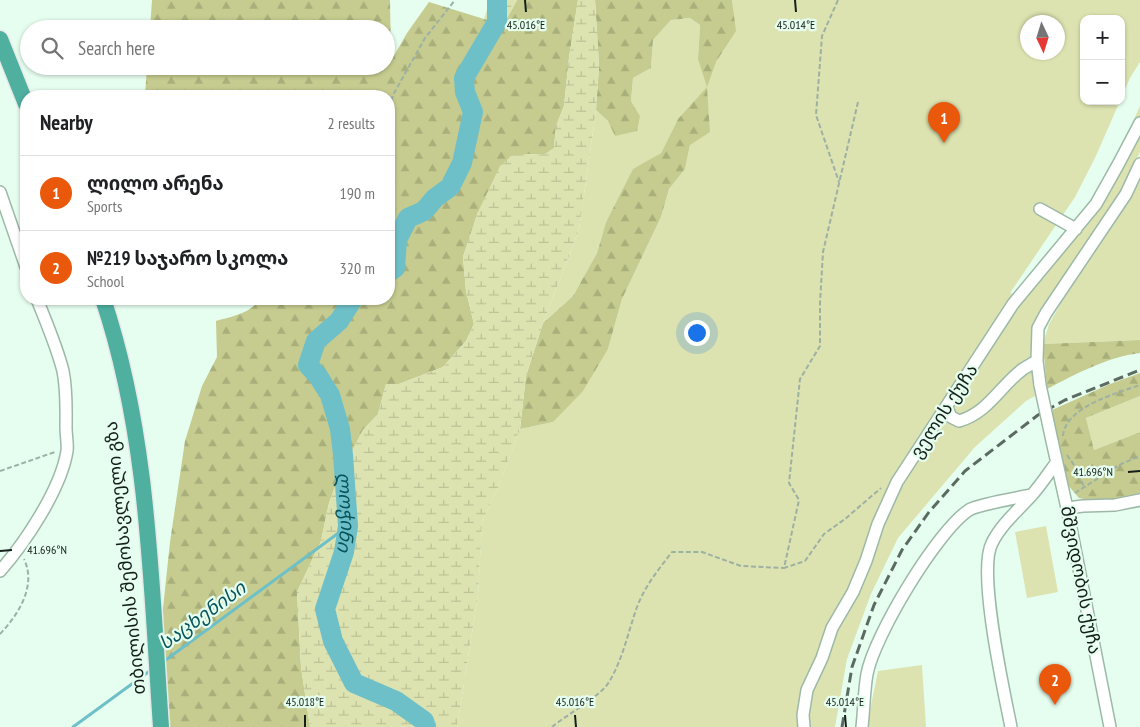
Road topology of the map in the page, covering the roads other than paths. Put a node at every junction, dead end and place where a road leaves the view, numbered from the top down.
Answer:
1 (0, 39) edge
2 (20, 90) edge
3 (1140, 123) edge
4 (1140, 164) edge
5 (0, 192) edge
6 (1040, 210) dead end
7 (1076, 229) junction
8 (20, 250) edge
9 (39, 305) edge
10 (104, 305) edge
11 (1037, 361) junction
12 (947, 408) junction
13 (1056, 463) junction
14 (1032, 495) junction
15 (1140, 500) edge
16 (1066, 504) junction
17 (0, 571) edge
18 (161, 727) edge
19 (804, 727) edge
20 (862, 727) edge
21 (1011, 727) edge
22 (1110, 727) edge

1 - 2 highway
3 - 7 street, ველის ქუჩა
4 - 11 street, მშვიდობის ქუჩა
5 - 8 street
6 - 7 street
7 - 12 street, ველის ქუჩა
9 - 17 street
10 - 18 highway, თბილისის შემოსავლელი გზა
11 - 12 street
11 - 13 street, მშვიდობის ქუჩა, bridge
12 - 19 street, ველის ქუჩა
13 - 14 street
13 - 16 street, მშვიდობის ქუჩა
14 - 20 street
14 - 21 street
15 - 16 street
16 - 22 street, მშვიდობის ქუჩა

